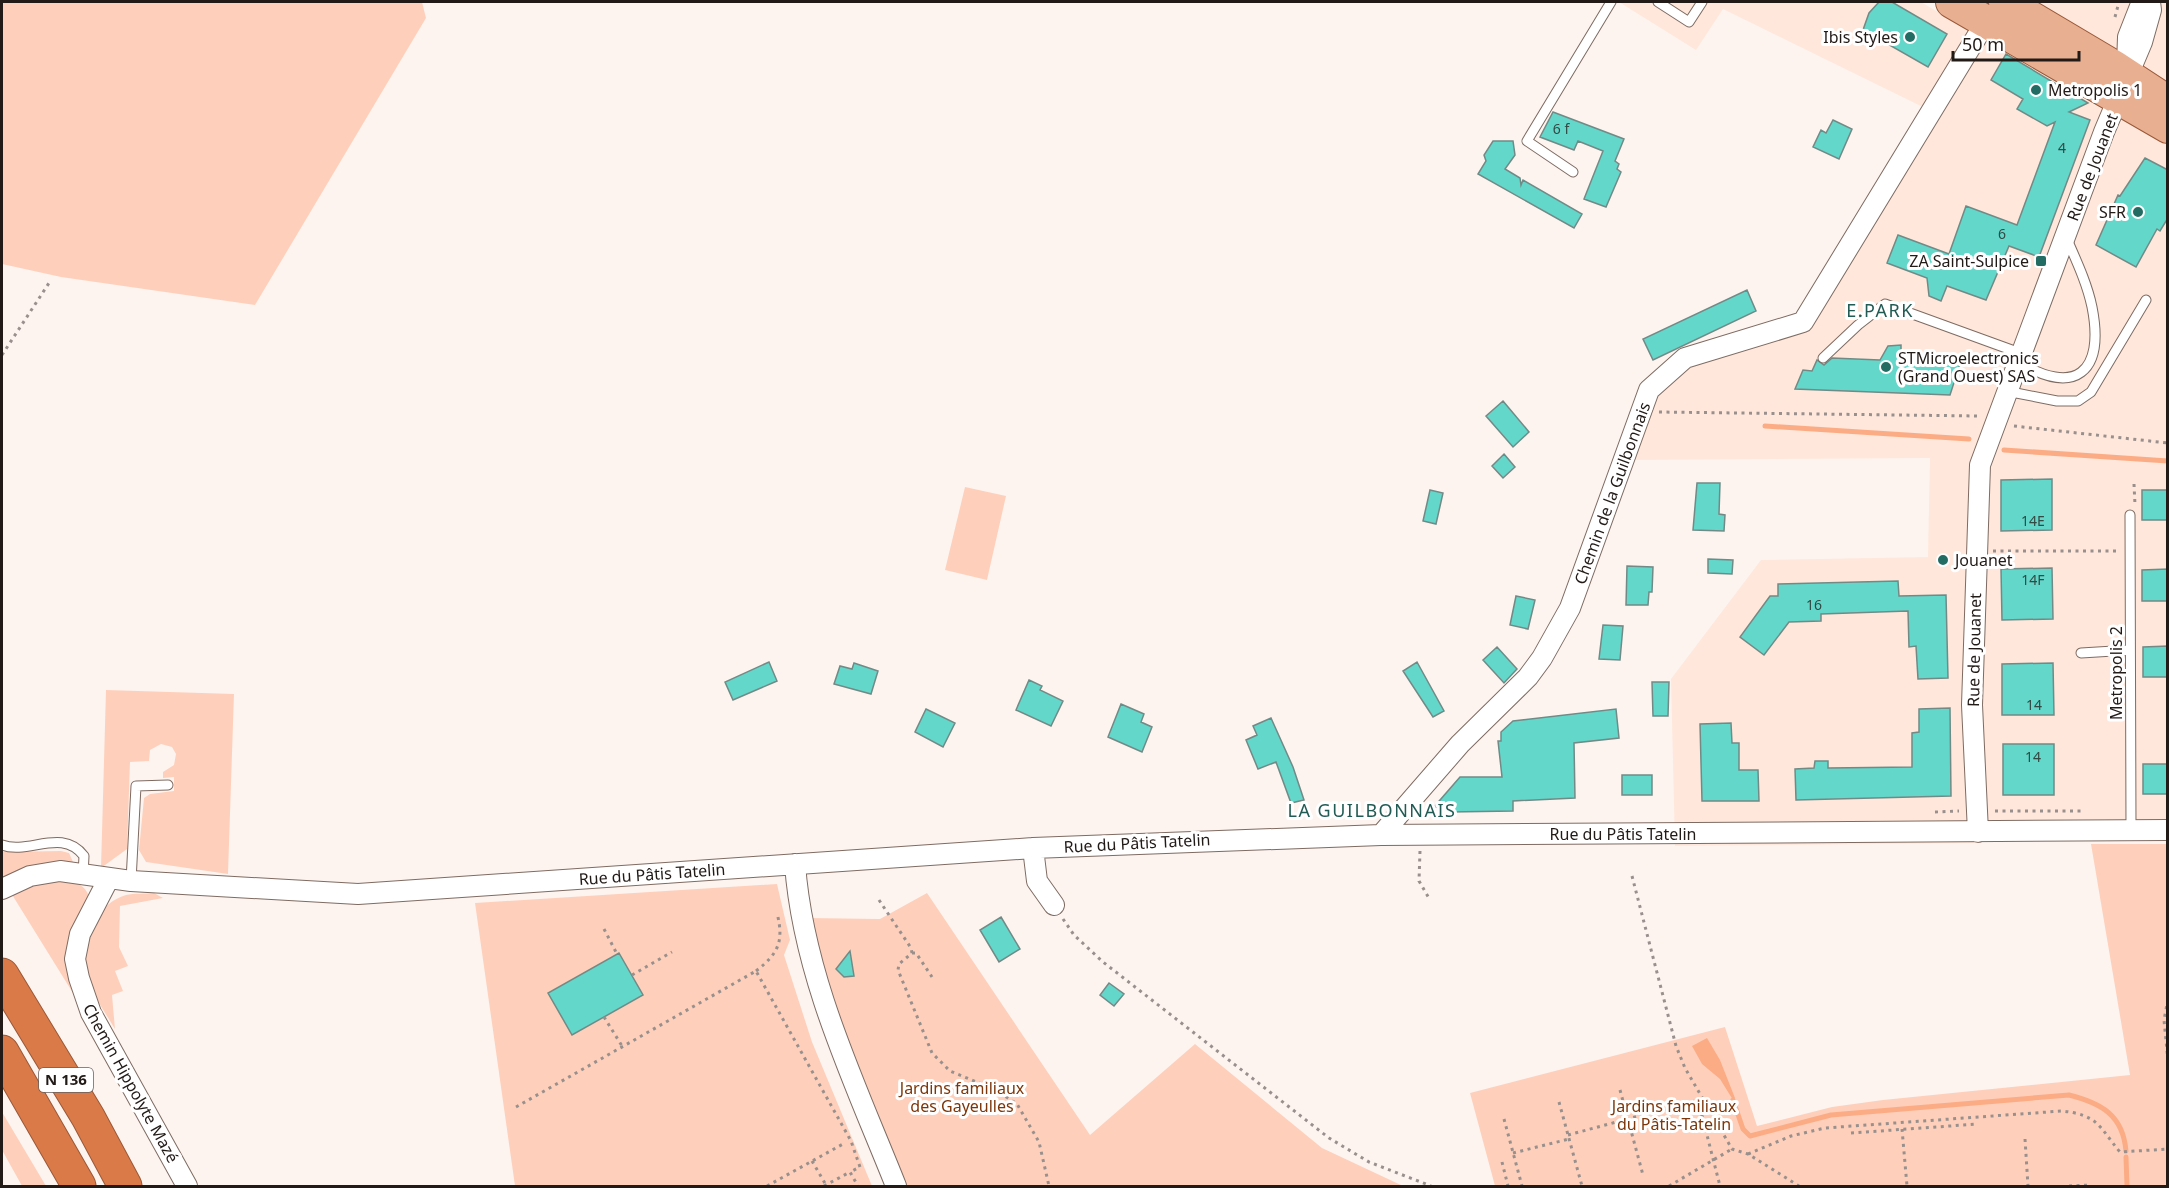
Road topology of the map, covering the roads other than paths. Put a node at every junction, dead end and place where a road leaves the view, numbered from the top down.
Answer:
1 (1611, 2) edge
2 (1658, 2) edge
3 (1702, 2) edge
4 (1952, 2) edge
5 (2143, 2) edge
6 (1996, 11) edge
7 (2122, 86) junction
8 (2168, 102) edge
9 (2168, 127) edge
10 (1573, 172) dead end
11 (2066, 236) junction
12 (2146, 300) dead end
13 (2018, 357) junction
14 (1823, 358) dead end
15 (2006, 391) junction
16 (2130, 515) road end
17 (2130, 650) junction
18 (2081, 653) dead end
19 (168, 785) dead end
20 (2131, 830) junction
21 (2168, 830) edge
22 (1978, 832) junction
23 (1381, 835) junction
24 (2, 845) edge
25 (1033, 848) junction
26 (795, 864) junction
27 (82, 875) junction
28 (109, 878) junction
29 (132, 881) junction
30 (3, 888) edge
31 (1054, 905) road end
32 (2, 975) edge
33 (2, 1052) edge
34 (79, 1186) edge
35 (125, 1186) edge
36 (187, 1186) edge
37 (896, 1186) edge

1 - 10 lane
2 - 3 lane
4 - 6 main road
5 - 7 street, Rue de Jouanet
6 - 7 main road
6 - 23 street, Chemin de la Guilbonnais
7 - 8 main road
7 - 9 main road
7 - 11 street, Rue de Jouanet
11 - 13 street, Rue de Jouanet
11 - 13 lane
12 - 15 lane
13 - 14 lane
13 - 15 street, Rue de Jouanet
15 - 22 street, Rue de Jouanet
16 - 17 lane, Metropolis 2
17 - 18 lane
17 - 20 lane, Metropolis 2
19 - 29 lane
20 - 21 street, Rue du Pâtis Tatelin
20 - 22 street, Rue du Pâtis Tatelin
22 - 23 street, Rue du Pâtis Tatelin
23 - 25 street, Rue du Pâtis Tatelin
24 - 27 lane
25 - 26 street, Rue du Pâtis Tatelin
25 - 31 street
26 - 29 street, Rue du Pâtis Tatelin
26 - 37 street
27 - 28 street, Rue du Pâtis Tatelin
27 - 30 street, Rue du Pâtis Tatelin
28 - 29 street, Rue du Pâtis Tatelin
28 - 36 street, Chemin Hippolyte Mazé
32 - 35 highway, N 136
33 - 34 highway, N 136

